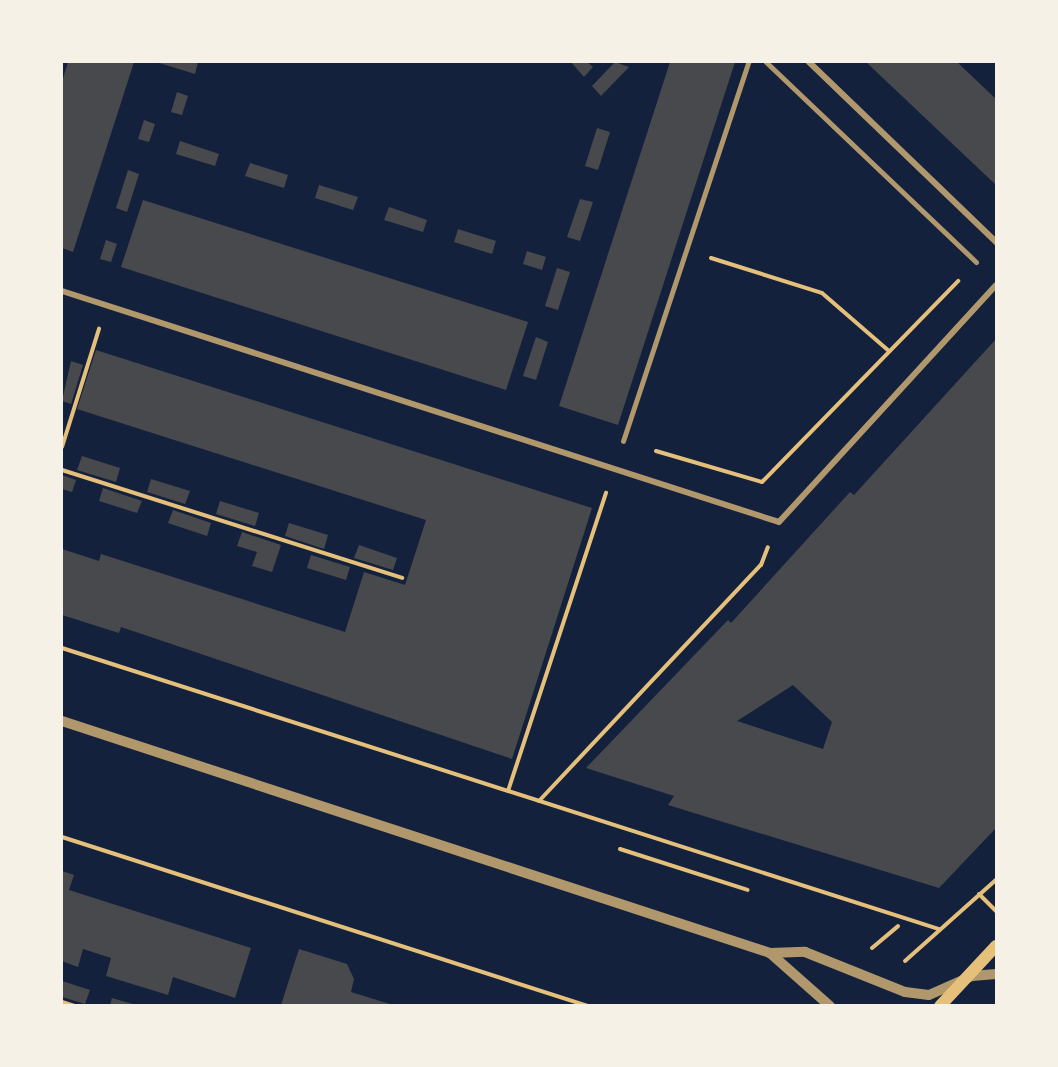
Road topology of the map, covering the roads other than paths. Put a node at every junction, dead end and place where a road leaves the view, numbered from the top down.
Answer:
1 (748, 62) edge
2 (766, 62) edge
3 (809, 62) edge
4 (996, 242) edge
5 (976, 262) road end
6 (996, 285) edge
7 (62, 291) edge
8 (623, 441) road end
9 (62, 721) edge
10 (996, 946) edge
11 (770, 953) junction
12 (996, 974) edge
13 (966, 978) junction
14 (830, 1005) edge
15 (940, 1005) edge

1 - 8 street
2 - 5 street
3 - 4 street
6 - 7 street
9 - 11 street
10 - 13 main road
11 - 13 street
11 - 14 street
12 - 13 street
13 - 15 main road

